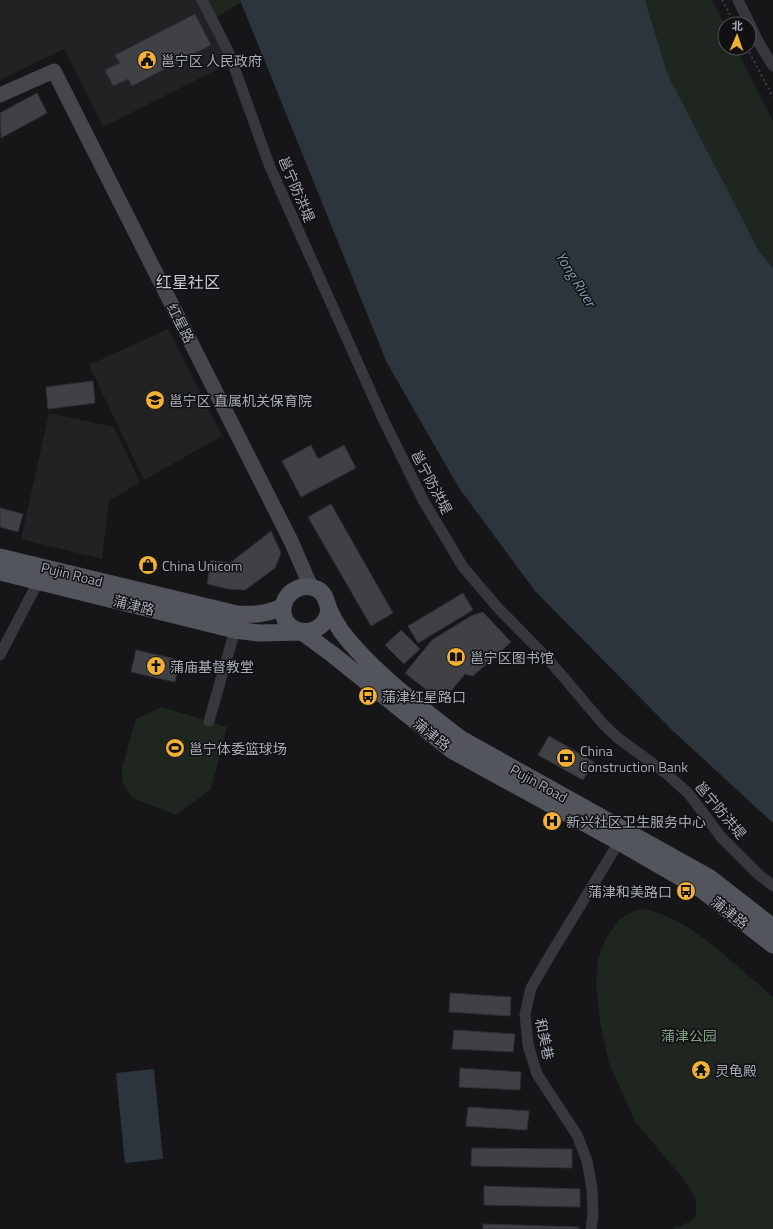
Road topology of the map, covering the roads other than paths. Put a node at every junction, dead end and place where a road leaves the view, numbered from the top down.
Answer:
1 (202, 0) edge
2 (738, 0) edge
3 (773, 66) edge
4 (0, 95) edge
5 (0, 557) edge
6 (0, 572) edge
7 (38, 582) junction
8 (311, 587) junction
9 (283, 607) junction
10 (329, 609) junction
11 (235, 630) junction
12 (302, 632) junction
13 (0, 655) edge
14 (209, 722) dead end
15 (619, 842) junction
16 (773, 886) edge
17 (773, 927) edge
18 (773, 945) edge
19 (591, 1229) edge

1 - 16 street, 邕宁防洪堤
2 - 3 street
4 - 8 main road, 红星路
5 - 9 main road, Pujin Road
6 - 7 main road, 蒲津路
7 - 11 main road, 蒲津路
7 - 13 street
8 - 9 main road
8 - 10 main road, Pujin Road
9 - 12 main road
10 - 12 main road
10 - 17 main road, Pujin Road
11 - 12 main road, 蒲津路
11 - 14 street
12 - 15 main road, 蒲津路
15 - 18 main road, 蒲津路
15 - 19 street, 和美巷

